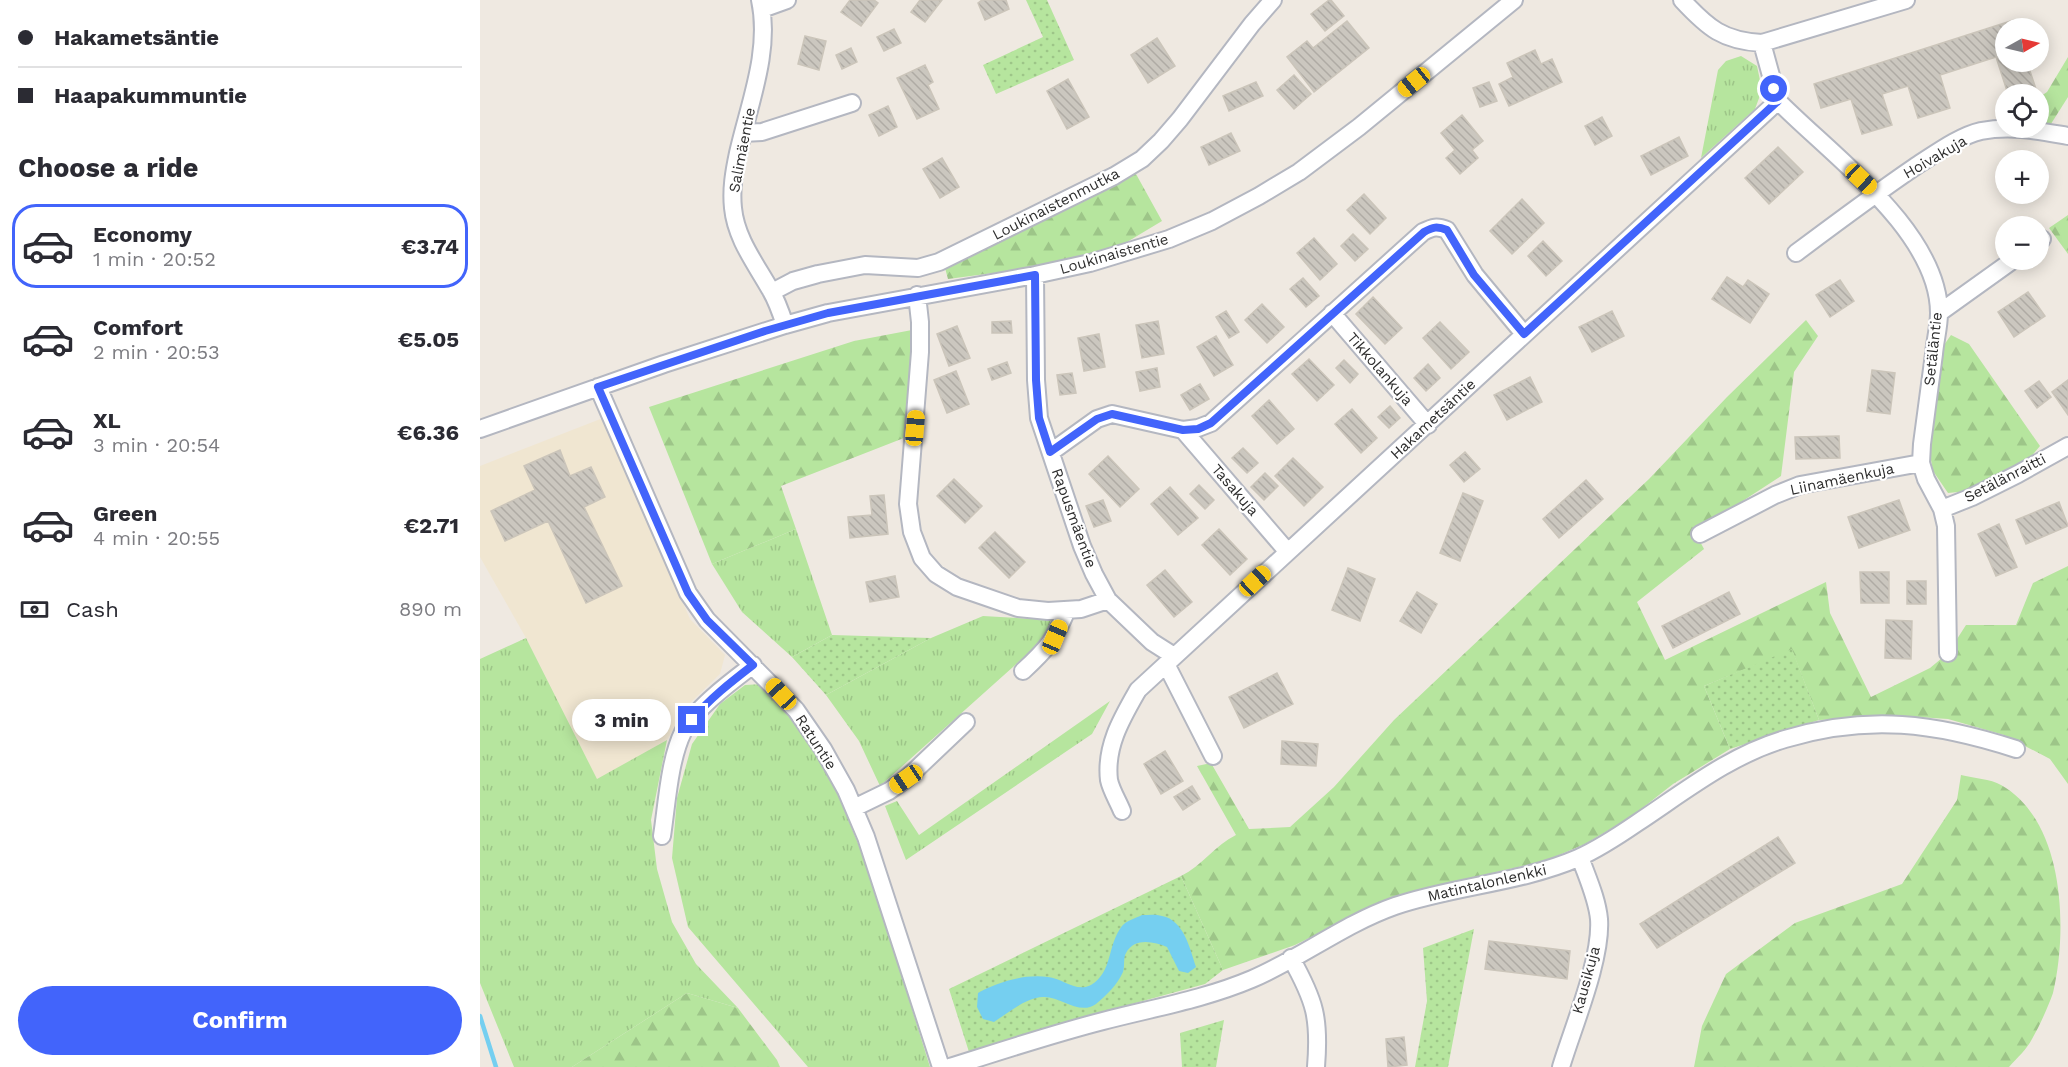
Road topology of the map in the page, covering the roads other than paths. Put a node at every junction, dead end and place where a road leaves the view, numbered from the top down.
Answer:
1 (787, 0) edge
2 (1273, 0) edge
3 (1514, 0) edge
4 (1682, 0) edge
5 (1906, 0) edge
6 (761, 4) edge
7 (1762, 43) junction
8 (1778, 101) junction
9 (852, 103) dead end
10 (743, 132) junction
11 (2068, 136) edge
12 (1876, 193) junction
13 (1796, 253) dead end
14 (1999, 270) edge
15 (1035, 275) junction
16 (772, 292) junction
17 (916, 296) junction
18 (1939, 312) junction
19 (1332, 313) junction
20 (785, 325) junction
21 (1524, 334) junction
22 (598, 387) junction
23 (1428, 425) junction
24 (480, 429) edge
25 (1183, 430) junction
26 (2068, 446) edge
27 (1050, 452) junction
28 (1922, 463) junction
29 (1942, 509) junction
30 (1700, 534) dead end
31 (1287, 551) junction
32 (1108, 600) junction
33 (1066, 610) junction
34 (1948, 653) dead end
35 (1170, 660) junction
36 (753, 665) junction
37 (1023, 671) dead end
38 (966, 722) dead end
39 (2016, 749) dead end
40 (1213, 756) dead end
41 (854, 808) junction
42 (1122, 811) dead end
43 (662, 836) dead end
44 (1580, 857) junction
45 (1291, 958) junction
46 (941, 1067) edge
47 (950, 1067) edge
48 (1316, 1067) edge
49 (1561, 1067) edge

1 - 6 street
2 - 16 street, Loukinaistenmutka
3 - 15 street, Loukinaistentie
4 - 7 street
5 - 7 street
6 - 10 street, Salimäentie
7 - 8 street
8 - 12 street, Setäläntie
8 - 21 street, Hakametsäntie
9 - 10 street
10 - 16 street, Salimäentie
11 - 12 street, Hoivakuja
12 - 13 street, Hoivakuja
12 - 18 street, Setäläntie
14 - 18 street
15 - 17 street, Loukinaistentie
15 - 27 street, Rapusmäentie
16 - 20 street, Salimäentie
17 - 20 street, Loukinaistentie
17 - 33 street
18 - 28 street, Setäläntie
19 - 21 street
19 - 23 street, Tikkolankuja
19 - 25 street
20 - 22 street, Loukinaistentie
21 - 23 street, Hakametsäntie
22 - 24 street, Loukinaistentie
22 - 36 street, Ratuntie
23 - 31 street, Hakametsäntie
25 - 27 street
25 - 31 street, Tasakuja
26 - 29 street, Setälänraitti
27 - 32 street, Rapusmäentie
28 - 29 street, Setäläntie
28 - 30 street, Liinamäenkuja
29 - 34 street, Setäläntie
31 - 35 street, Hakametsäntie
32 - 33 street
32 - 35 street, Rapusmäentie
33 - 37 street
35 - 40 street
35 - 42 street, Hakametsäntie
36 - 41 street, Ratuntie
36 - 43 street
38 - 41 street
39 - 44 street, Matintalonlenkki
41 - 46 street, Ratuntie
44 - 45 street, Matintalonlenkki
44 - 49 street, Kausikuja
45 - 47 street, Matintalonlenkki
45 - 48 street

